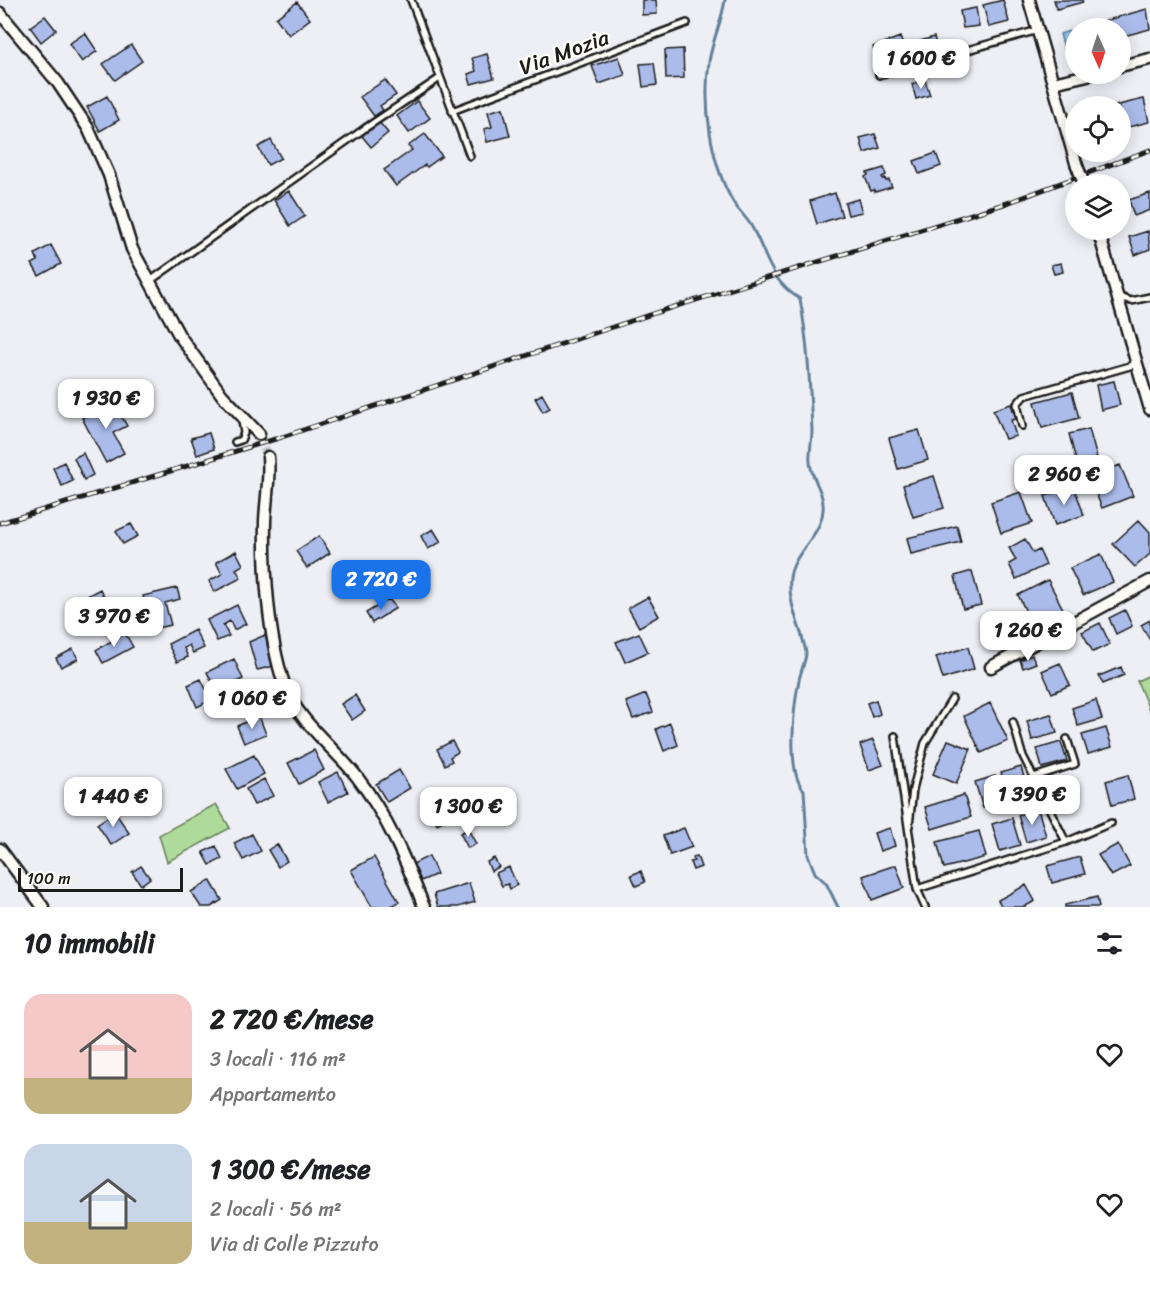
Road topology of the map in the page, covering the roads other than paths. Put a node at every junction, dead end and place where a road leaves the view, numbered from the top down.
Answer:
1 (411, 0) edge
2 (1029, 0) edge
3 (0, 13) edge
4 (687, 23) dead end
5 (1038, 30) junction
6 (1150, 59) edge
7 (1131, 63) edge
8 (879, 75) dead end
9 (440, 78) junction
10 (1065, 80) edge
11 (1053, 83) junction
12 (452, 111) junction
13 (470, 156) dead end
14 (1080, 174) edge
15 (1101, 240) edge
16 (149, 282) junction
17 (1117, 296) junction
18 (1150, 297) edge
19 (1137, 364) junction
20 (1150, 409) edge
21 (237, 411) junction
22 (1022, 426) dead end
23 (259, 434) tunnel mouth
24 (235, 442) dead end
25 (268, 457) tunnel mouth
26 (1150, 581) edge
27 (1010, 632) dead end
28 (1016, 653) junction
29 (991, 667) dead end
30 (952, 699) dead end
31 (1013, 722) dead end
32 (895, 736) dead end
33 (1067, 739) dead end
34 (1034, 777) junction
35 (1111, 823) dead end
36 (909, 836) junction
37 (1066, 842) junction
38 (0, 849) edge
39 (918, 889) junction
40 (43, 907) edge
41 (424, 907) edge
42 (925, 907) edge

1 - 9 lane
2 - 5 street
3 - 16 street
4 - 12 lane, Via Mozia
5 - 8 lane
5 - 11 street
6 - 7 street
9 - 12 lane
9 - 16 lane
10 - 11 street
11 - 14 street, bridge
12 - 13 lane
15 - 17 street
16 - 21 street
17 - 18 lane
17 - 19 street
19 - 20 street
19 - 22 lane
21 - 23 street
21 - 24 lane
25 - 41 street
26 - 28 street
27 - 28 street
28 - 29 street
30 - 36 lane
31 - 34 lane
32 - 36 lane
33 - 34 lane
34 - 37 lane
35 - 37 lane
36 - 39 lane
37 - 39 lane
38 - 40 street
39 - 42 lane

